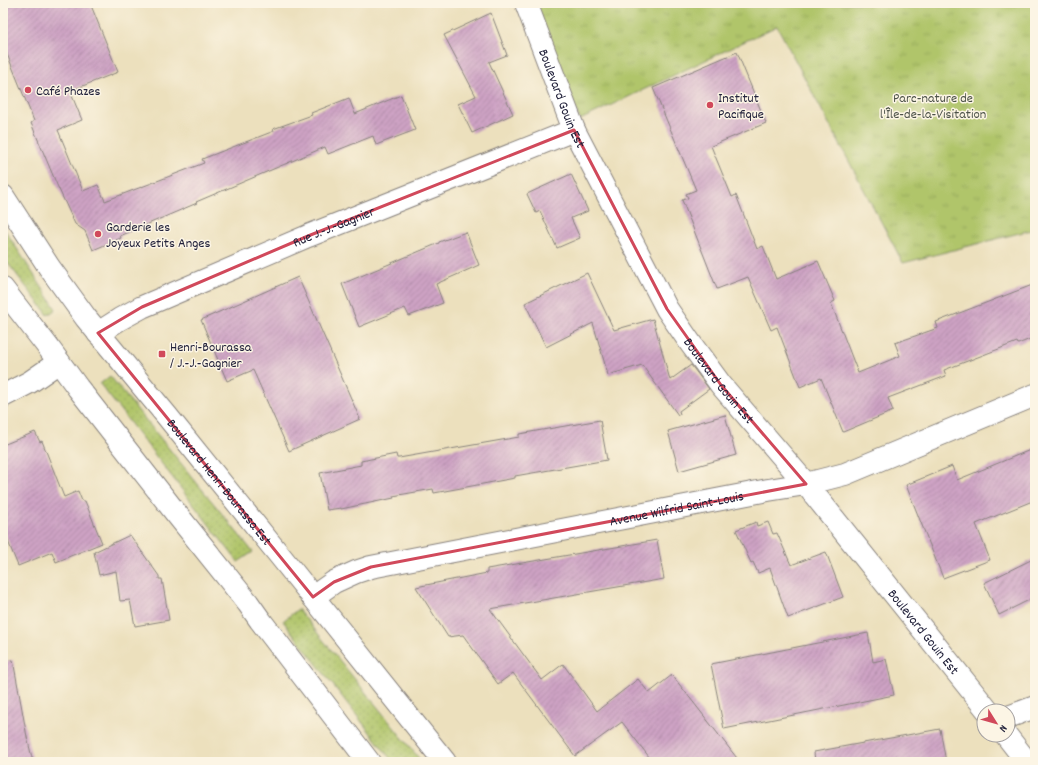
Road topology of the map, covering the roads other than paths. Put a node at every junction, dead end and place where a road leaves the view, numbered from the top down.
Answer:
1 (526, 3) edge
2 (574, 130) junction
3 (3, 196) edge
4 (3, 289) edge
5 (98, 333) junction
6 (58, 362) junction
7 (1035, 395) edge
8 (3, 396) edge
9 (806, 484) junction
10 (313, 597) junction
11 (982, 703) edge
12 (1035, 707) edge
13 (1016, 714) edge
14 (1012, 743) edge
15 (370, 762) edge
16 (445, 762) edge
17 (1027, 762) edge

1 - 2 street, Boulevard Gouin Est
2 - 5 street, Rue J.-J.-Gagnier
2 - 9 street, Boulevard Gouin Est
3 - 5 street, Boulevard Henri-Bourassa Est
4 - 6 street
5 - 10 street, Boulevard Henri-Bourassa Est
6 - 8 street
6 - 15 street
7 - 9 street, Avenue Wilfrid Saint-Louis
9 - 10 street, Avenue Wilfrid Saint-Louis
9 - 11 street, Boulevard Gouin Est
10 - 16 street, Boulevard Henri-Bourassa Est
12 - 13 street
14 - 17 street

